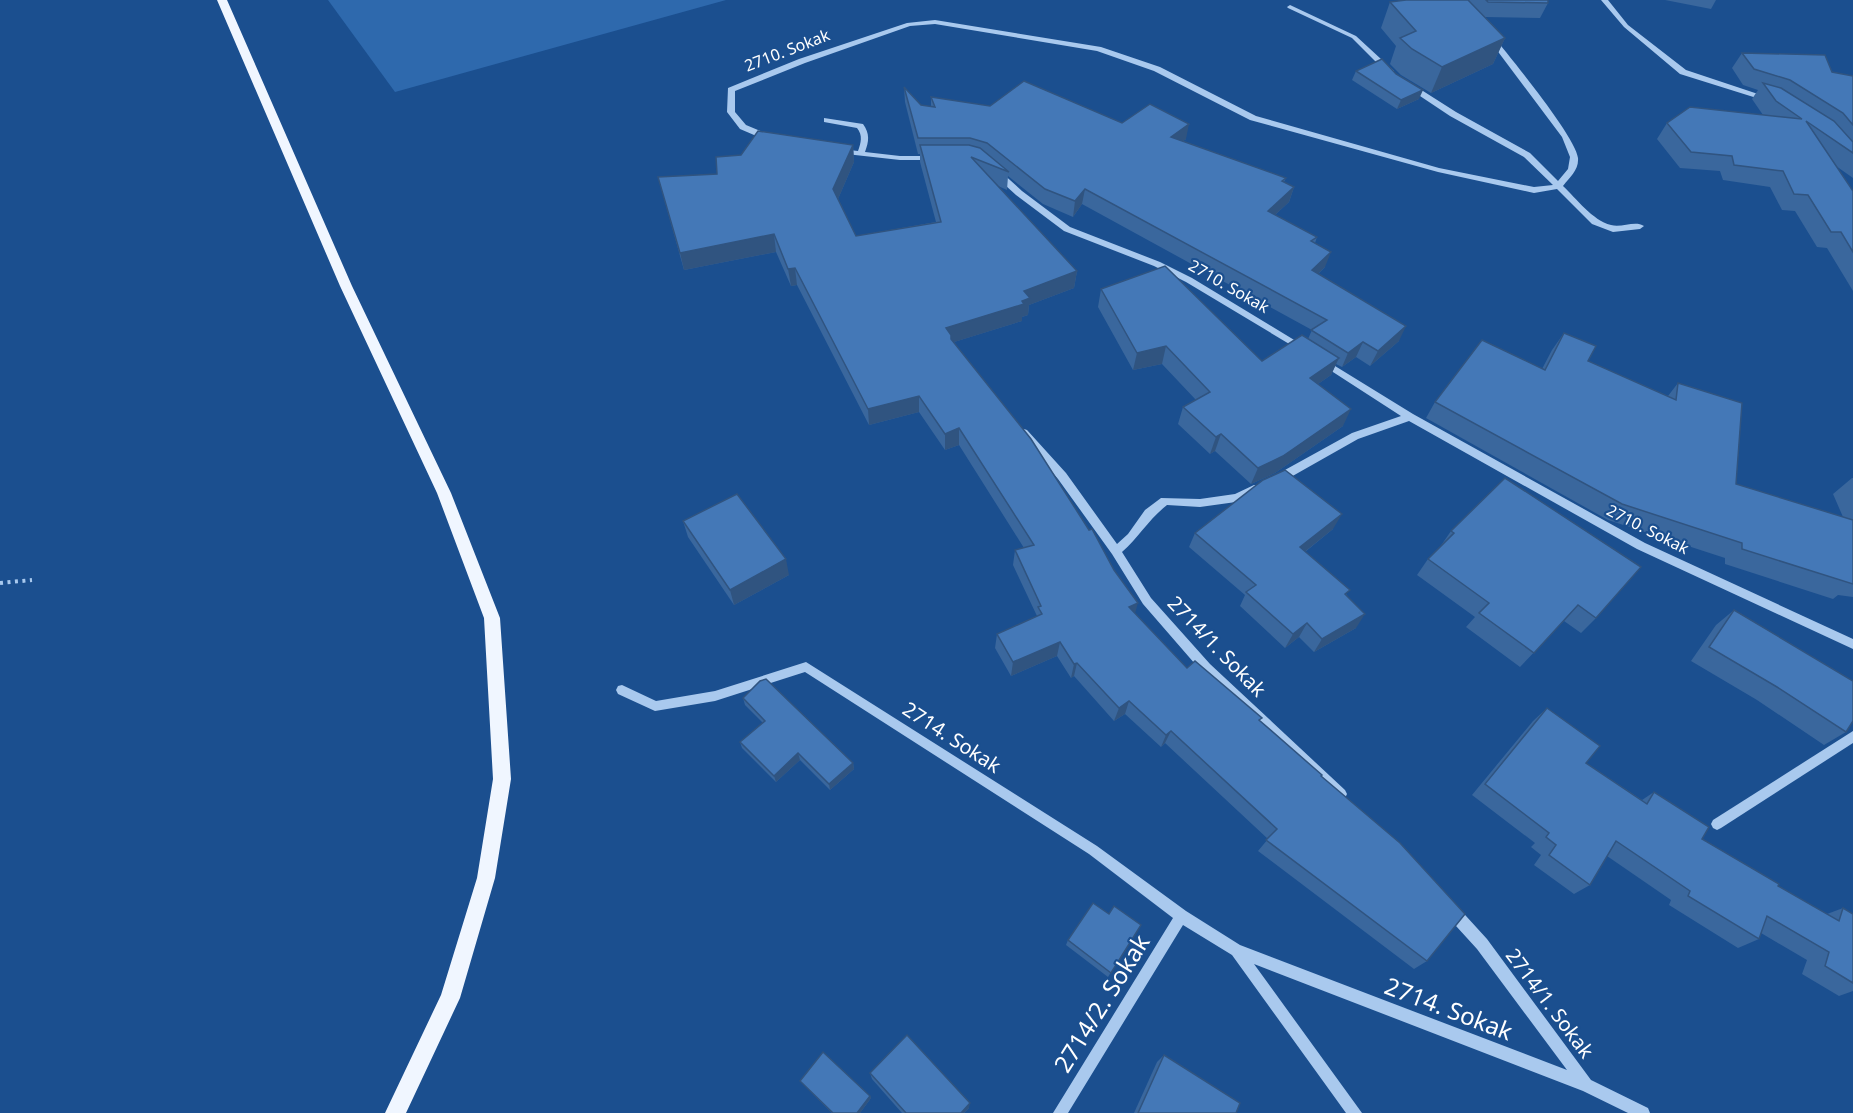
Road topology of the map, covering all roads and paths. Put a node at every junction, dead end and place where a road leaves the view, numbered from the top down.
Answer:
1 (222, 0) edge
2 (1604, 0) edge
3 (1290, 7) dead end
4 (1488, 34) edge
5 (1774, 100) edge
6 (827, 120) dead end
7 (773, 140) edge
8 (827, 149) edge
9 (861, 153) junction
10 (945, 157) edge
11 (992, 169) edge
12 (1557, 186) junction
13 (1640, 226) dead end
14 (1410, 417) junction
15 (1017, 424) edge
16 (1116, 551) junction
17 (32, 580) dead end
18 (0, 583) edge
19 (1853, 644) edge
20 (622, 690) dead end
21 (1853, 736) edge
22 (1346, 799) edge
23 (1717, 824) dead end
24 (1443, 901) edge
25 (1181, 916) junction
26 (1236, 950) junction
27 (1587, 1085) junction
28 (395, 1113) edge
29 (1060, 1113) edge
30 (1355, 1113) edge
31 (1643, 1113) edge

1 - 28 main road
2 - 5 street
3 - 12 street
4 - 12 street
6 - 9 street
7 - 12 street, 2710. Sokak
8 - 9 street
9 - 10 street
11 - 14 street, 2710. Sokak
12 - 13 street
14 - 16 street
14 - 19 street, 2710. Sokak
15 - 16 street, 2714/1. Sokak
16 - 22 street, 2714/1. Sokak
17 - 18 path
20 - 25 street, 2714. Sokak
21 - 23 street
24 - 27 street, 2714/1. Sokak
25 - 26 street, 2714. Sokak
25 - 29 street, 2714/2. Sokak
26 - 27 street, 2714. Sokak
26 - 30 street, 2714. Sokak
27 - 31 street, 2714. Sokak

